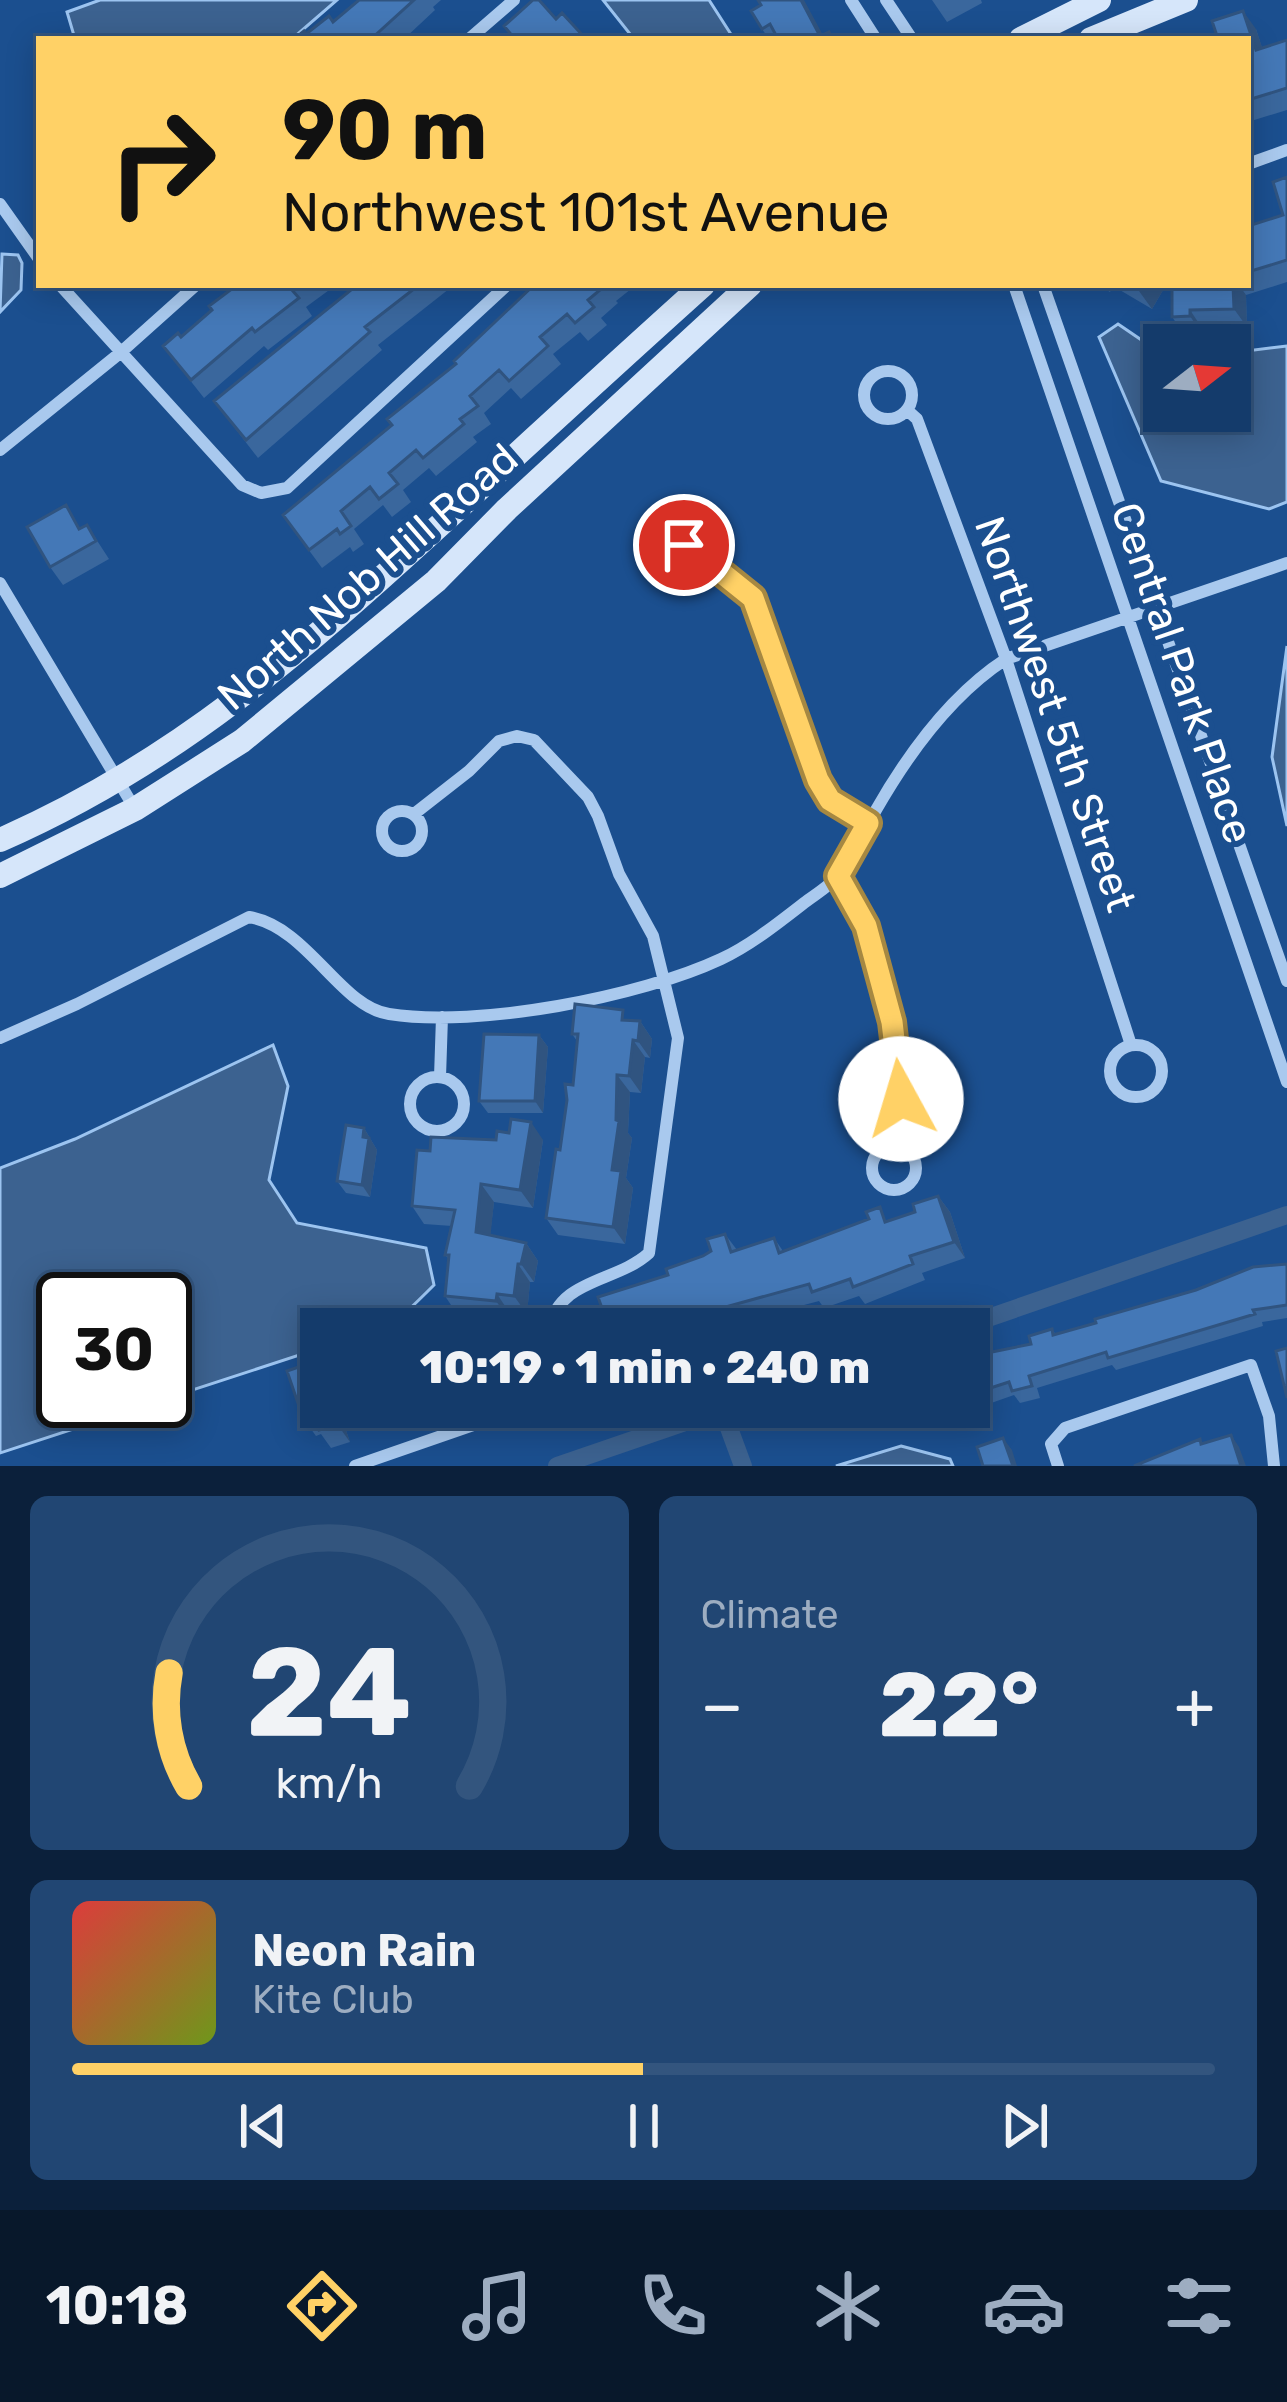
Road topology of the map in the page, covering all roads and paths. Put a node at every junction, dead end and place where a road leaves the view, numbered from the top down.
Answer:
1 (514, 0) edge
2 (850, 0) edge
3 (886, 0) edge
4 (1099, 0) edge
5 (1186, 0) edge
6 (472, 36) edge
7 (875, 36) edge
8 (910, 36) edge
9 (1027, 36) edge
10 (1098, 36) edge
11 (1287, 150) edge
12 (1251, 163) edge
13 (0, 203) edge
14 (36, 255) edge
15 (63, 288) edge
16 (193, 288) edge
17 (504, 288) edge
18 (700, 288) edge
19 (747, 288) edge
20 (1015, 288) edge
21 (1044, 288) edge
22 (120, 353) junction
23 (907, 410) dead end
24 (0, 450) edge
25 (1287, 563) edge
26 (712, 565) dead end
27 (0, 583) edge
28 (1159, 608) junction
29 (1128, 619) junction
30 (1006, 659) junction
31 (118, 781) junction
32 (135, 808) junction
33 (414, 814) dead end
34 (868, 823) junction
35 (0, 840) edge
36 (0, 876) edge
37 (838, 876) junction
38 (665, 980) junction
39 (1287, 981) edge
40 (442, 1017) junction
41 (0, 1038) edge
42 (1131, 1045) junction
43 (440, 1077) junction
44 (1287, 1082) edge
45 (896, 1146) dead end
46 (558, 1308) edge
47 (465, 1428) edge
48 (355, 1466) edge
49 (1058, 1466) edge
50 (1274, 1466) edge

1 - 6 street
2 - 7 street
3 - 8 street
4 - 9 main road
5 - 10 main road
11 - 12 street
13 - 14 street
15 - 22 street
16 - 22 street
17 - 22 street
18 - 31 main road, North Nob Hill Road
19 - 32 main road, North Nob Hill Road
20 - 29 street, Central Park Place
21 - 28 street, Central Park Place
22 - 24 street
23 - 30 street, Northwest 5th Street
25 - 28 street
26 - 34 street
27 - 31 street
28 - 29 street
28 - 39 street, Central Park Place
29 - 30 street
29 - 44 street, Central Park Place
30 - 34 street
30 - 42 street, Northwest 5th Street
31 - 32 street
31 - 35 main road, North Nob Hill Road
32 - 36 main road, North Nob Hill Road
33 - 38 street
34 - 37 street
37 - 38 street
37 - 45 street
38 - 40 street
38 - 46 street
40 - 41 street
40 - 43 street
42 - 42 street
43 - 43 street
47 - 48 street
49 - 50 street

